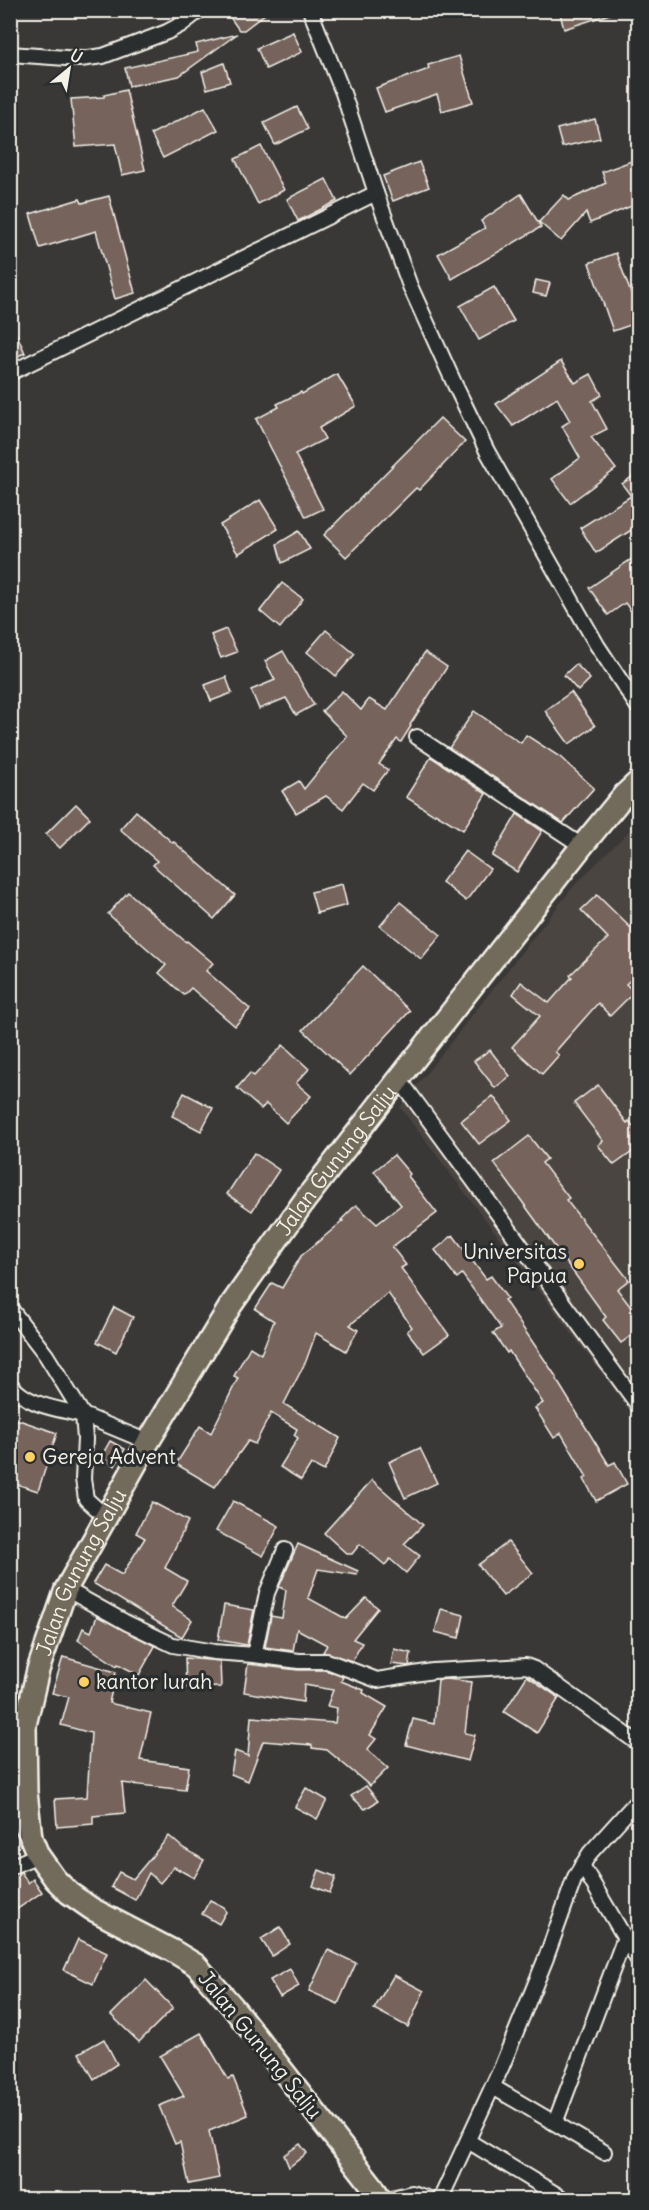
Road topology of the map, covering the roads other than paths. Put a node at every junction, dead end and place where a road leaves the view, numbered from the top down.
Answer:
1 (200, 10) edge
2 (310, 10) edge
3 (10, 54) edge
4 (376, 193) junction
5 (10, 373) edge
6 (639, 707) edge
7 (417, 737) dead end
8 (639, 782) edge
9 (582, 846) junction
10 (399, 1079) junction
11 (10, 1308) edge
12 (10, 1384) edge
13 (639, 1405) edge
14 (83, 1415) junction
15 (148, 1442) junction
16 (106, 1517) junction
17 (285, 1550) dead end
18 (66, 1590) junction
19 (254, 1655) junction
20 (25, 1725) junction
21 (639, 1743) edge
22 (10, 1744) edge
23 (10, 1798) edge
24 (635, 1804) edge
25 (639, 1821) edge
26 (35, 1846) junction
27 (582, 1865) junction
28 (10, 1867) edge
29 (625, 1937) junction
30 (639, 1960) edge
31 (493, 2087) junction
32 (555, 2123) junction
33 (468, 2140) junction
34 (604, 2152) dead end
35 (562, 2198) dead end
36 (382, 2199) edge
37 (433, 2199) edge
38 (440, 2199) edge

1 - 3 street
2 - 4 street
4 - 5 street
4 - 6 street
7 - 9 street
8 - 9 main road, Jalan Gunung Salju
9 - 10 main road, Jalan Gunung Salju
10 - 13 street
10 - 15 main road, Jalan Gunung Salju
11 - 14 street
12 - 14 street
14 - 15 street
14 - 16 street
15 - 16 main road, Jalan Gunung Salju
16 - 18 main road, Jalan Gunung Salju
17 - 19 street
18 - 19 street
18 - 20 main road, Jalan Gunung Salju
19 - 21 street
20 - 22 main road
20 - 26 main road, Jalan Gunung Salju
23 - 26 main road
24 - 25 street
24 - 27 street
26 - 28 street
26 - 36 main road, Jalan Gunung Salju
27 - 29 street
27 - 31 street
29 - 30 street
29 - 32 street
31 - 32 street
31 - 33 street
32 - 34 street
33 - 35 street
33 - 38 street
36 - 37 street

